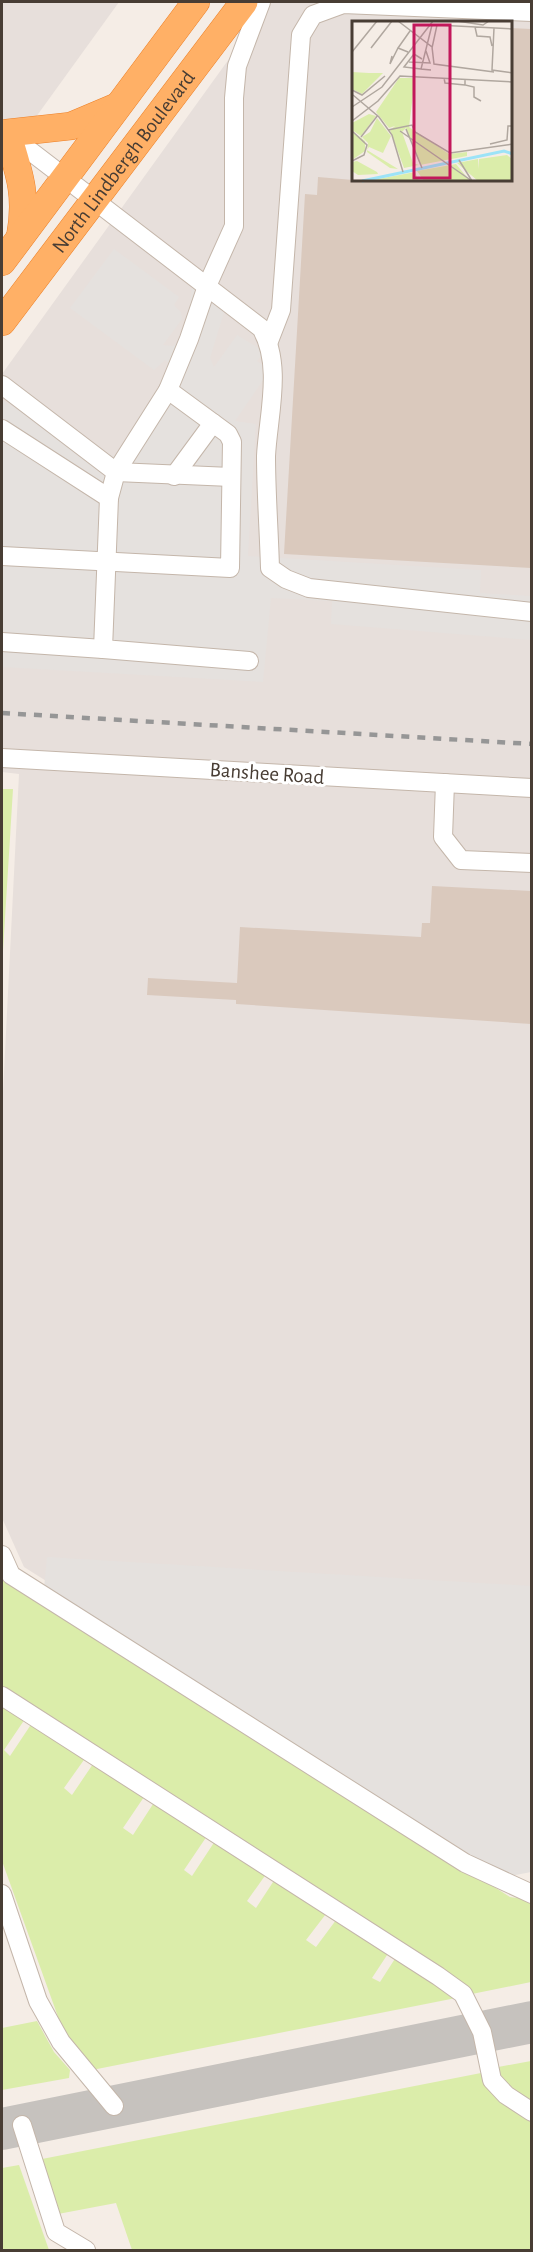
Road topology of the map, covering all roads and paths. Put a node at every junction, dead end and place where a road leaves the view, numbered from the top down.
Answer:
1 (195, 2) edge
2 (244, 2) edge
3 (261, 2) edge
4 (531, 12) edge
5 (118, 106) junction
6 (4, 131) edge
7 (66, 177) junction
8 (94, 198) junction
9 (19, 238) junction
10 (2, 262) edge
11 (207, 286) junction
12 (2, 322) edge
13 (269, 341) junction
14 (2, 385) edge
15 (168, 390) junction
16 (213, 423) junction
17 (2, 429) edge
18 (116, 472) junction
19 (174, 476) junction
20 (231, 477) junction
21 (109, 498) junction
22 (2, 555) edge
23 (107, 562) junction
24 (531, 612) edge
25 (2, 642) edge
26 (103, 649) junction
27 (249, 661) dead end
28 (2, 758) edge
29 (445, 783) junction
30 (531, 788) edge
31 (531, 863) edge
32 (2, 1555) edge
33 (2, 1696) edge
34 (2, 1894) edge
35 (531, 1894) edge
36 (114, 2106) dead end
37 (531, 2112) edge
38 (22, 2125) dead end
39 (86, 2250) edge

1 - 5 highway, North Lindbergh Boulevard
2 - 8 highway, North Lindbergh Boulevard
3 - 11 street
4 - 13 street
5 - 6 highway
5 - 7 highway, North Lindbergh Boulevard
6 - 7 street
6 - 9 highway
7 - 8 street
7 - 9 highway, North Lindbergh Boulevard
8 - 11 street
8 - 12 highway, North Lindbergh Boulevard
9 - 10 highway, North Lindbergh Boulevard
11 - 13 street
11 - 15 street
13 - 24 street
14 - 18 street
15 - 16 street
15 - 18 street
16 - 19 street
16 - 20 street
17 - 21 street
18 - 19 street
18 - 21 street
19 - 20 street
20 - 23 street
21 - 23 street
22 - 23 street
23 - 26 street
25 - 26 street
26 - 27 street
28 - 29 street, Banshee Road
29 - 30 street, Banshee Road
29 - 31 street
32 - 35 street
33 - 37 street
34 - 36 street
38 - 39 street

